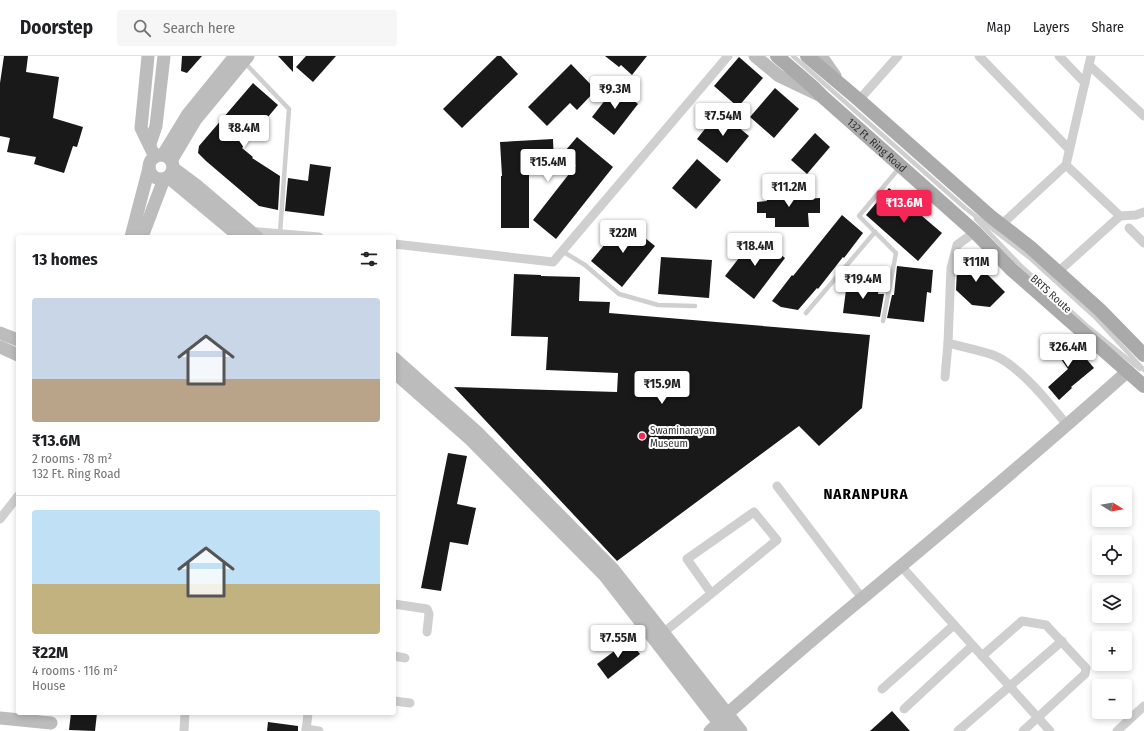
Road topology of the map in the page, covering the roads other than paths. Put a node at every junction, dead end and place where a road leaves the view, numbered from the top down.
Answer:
1 (148, 56) edge
2 (164, 56) edge
3 (728, 56) edge
4 (755, 56) edge
5 (777, 56) edge
6 (793, 56) edge
7 (807, 56) edge
8 (821, 56) edge
9 (898, 56) edge
10 (978, 56) edge
11 (1059, 56) edge
12 (242, 58) edge
13 (1090, 60) edge
14 (840, 82) junction
15 (1085, 83) junction
16 (818, 92) junction
17 (860, 100) junction
18 (1144, 116) edge
19 (150, 144) junction
20 (1069, 149) junction
21 (1066, 165) junction
22 (166, 166) junction
23 (901, 166) junction
24 (149, 168) junction
25 (965, 208) junction
26 (1144, 212) edge
27 (1120, 216) junction
28 (1001, 225) junction
29 (1129, 228) dead end
30 (875, 232) junction
31 (975, 232) junction
32 (280, 233) junction
33 (132, 235) edge
34 (143, 235) edge
35 (249, 235) edge
36 (300, 235) edge
37 (1144, 243) edge
38 (396, 244) edge
39 (562, 251) junction
40 (1058, 272) junction
41 (695, 306) dead end
42 (806, 312) dead end
43 (883, 321) dead end
44 (0, 333) edge
45 (16, 339) edge
46 (948, 343) junction
47 (0, 347) edge
48 (16, 354) edge
49 (1144, 355) edge
50 (396, 360) edge
51 (1128, 371) junction
52 (1144, 371) edge
53 (396, 374) edge
54 (944, 377) dead end
55 (1144, 386) edge
56 (1067, 425) junction
57 (777, 486) dead end
58 (16, 499) edge
59 (0, 519) edge
60 (901, 566) junction
61 (711, 594) junction
62 (862, 598) junction
63 (396, 604) edge
64 (954, 625) junction
65 (428, 632) dead end
66 (663, 633) junction
67 (1062, 641) junction
68 (972, 646) junction
69 (396, 656) edge
70 (982, 656) junction
71 (406, 658) dead end
72 (1009, 686) junction
73 (882, 689) dead end
74 (396, 701) edge
75 (410, 703) dead end
76 (1144, 706) edge
77 (904, 709) dead end
78 (184, 715) edge
79 (308, 715) edge
80 (1038, 717) junction
81 (0, 718) edge
82 (47, 722) edge
83 (721, 725) edge
84 (306, 730) edge
85 (184, 731) edge
86 (319, 731) edge
87 (741, 731) edge
88 (958, 731) edge
89 (1023, 731) edge
90 (1050, 731) edge
91 (1117, 731) edge

1 - 19 street
2 - 19 street
3 - 39 street
4 - 16 street
5 - 16 main road, 132 Ft. Ring Road
6 - 25 lane, BRTS Route
7 - 14 main road, 132 Ft. Ring Road
8 - 14 street
9 - 17 street
10 - 20 street
11 - 15 street
12 - 22 street
12 - 32 lane
13 - 15 street
13 - 18 street
14 - 17 main road, 132 Ft. Ring Road
15 - 20 street
16 - 23 main road, 132 Ft. Ring Road
17 - 28 main road, 132 Ft. Ring Road
19 - 22 street
20 - 21 street
21 - 27 street
21 - 28 street
22 - 24 street
22 - 24 street
22 - 34 street
22 - 35 street
23 - 30 lane
23 - 31 main road, 132 Ft. Ring Road
24 - 33 street
25 - 52 lane, BRTS Route
25 - 52 lane, BRTS Route
26 - 27 street
27 - 40 street
28 - 40 main road, 132 Ft. Ring Road
29 - 37 street
30 - 42 lane
30 - 43 lane
31 - 46 street
31 - 51 main road, 132 Ft. Ring Road
32 - 35 street
32 - 36 street
38 - 39 street
39 - 41 lane
40 - 49 main road, 132 Ft. Ring Road
44 - 45 street
46 - 54 street
46 - 56 street
47 - 48 street
50 - 66 street
51 - 55 main road, 132 Ft. Ring Road
51 - 56 street
53 - 83 street
56 - 60 street
57 - 62 street
58 - 59 street
60 - 62 street
60 - 64 street
61 - 61 street
61 - 66 street
62 - 83 street
63 - 65 street
64 - 68 street
64 - 73 street
66 - 83 street
67 - 70 street
67 - 72 street
67 - 80 street
68 - 70 street
68 - 77 street
69 - 71 street
70 - 72 street
72 - 80 street
72 - 88 street
74 - 75 street
76 - 91 street
78 - 85 street
79 - 84 street
80 - 89 street
80 - 90 street
81 - 82 street
83 - 87 street
84 - 86 street

